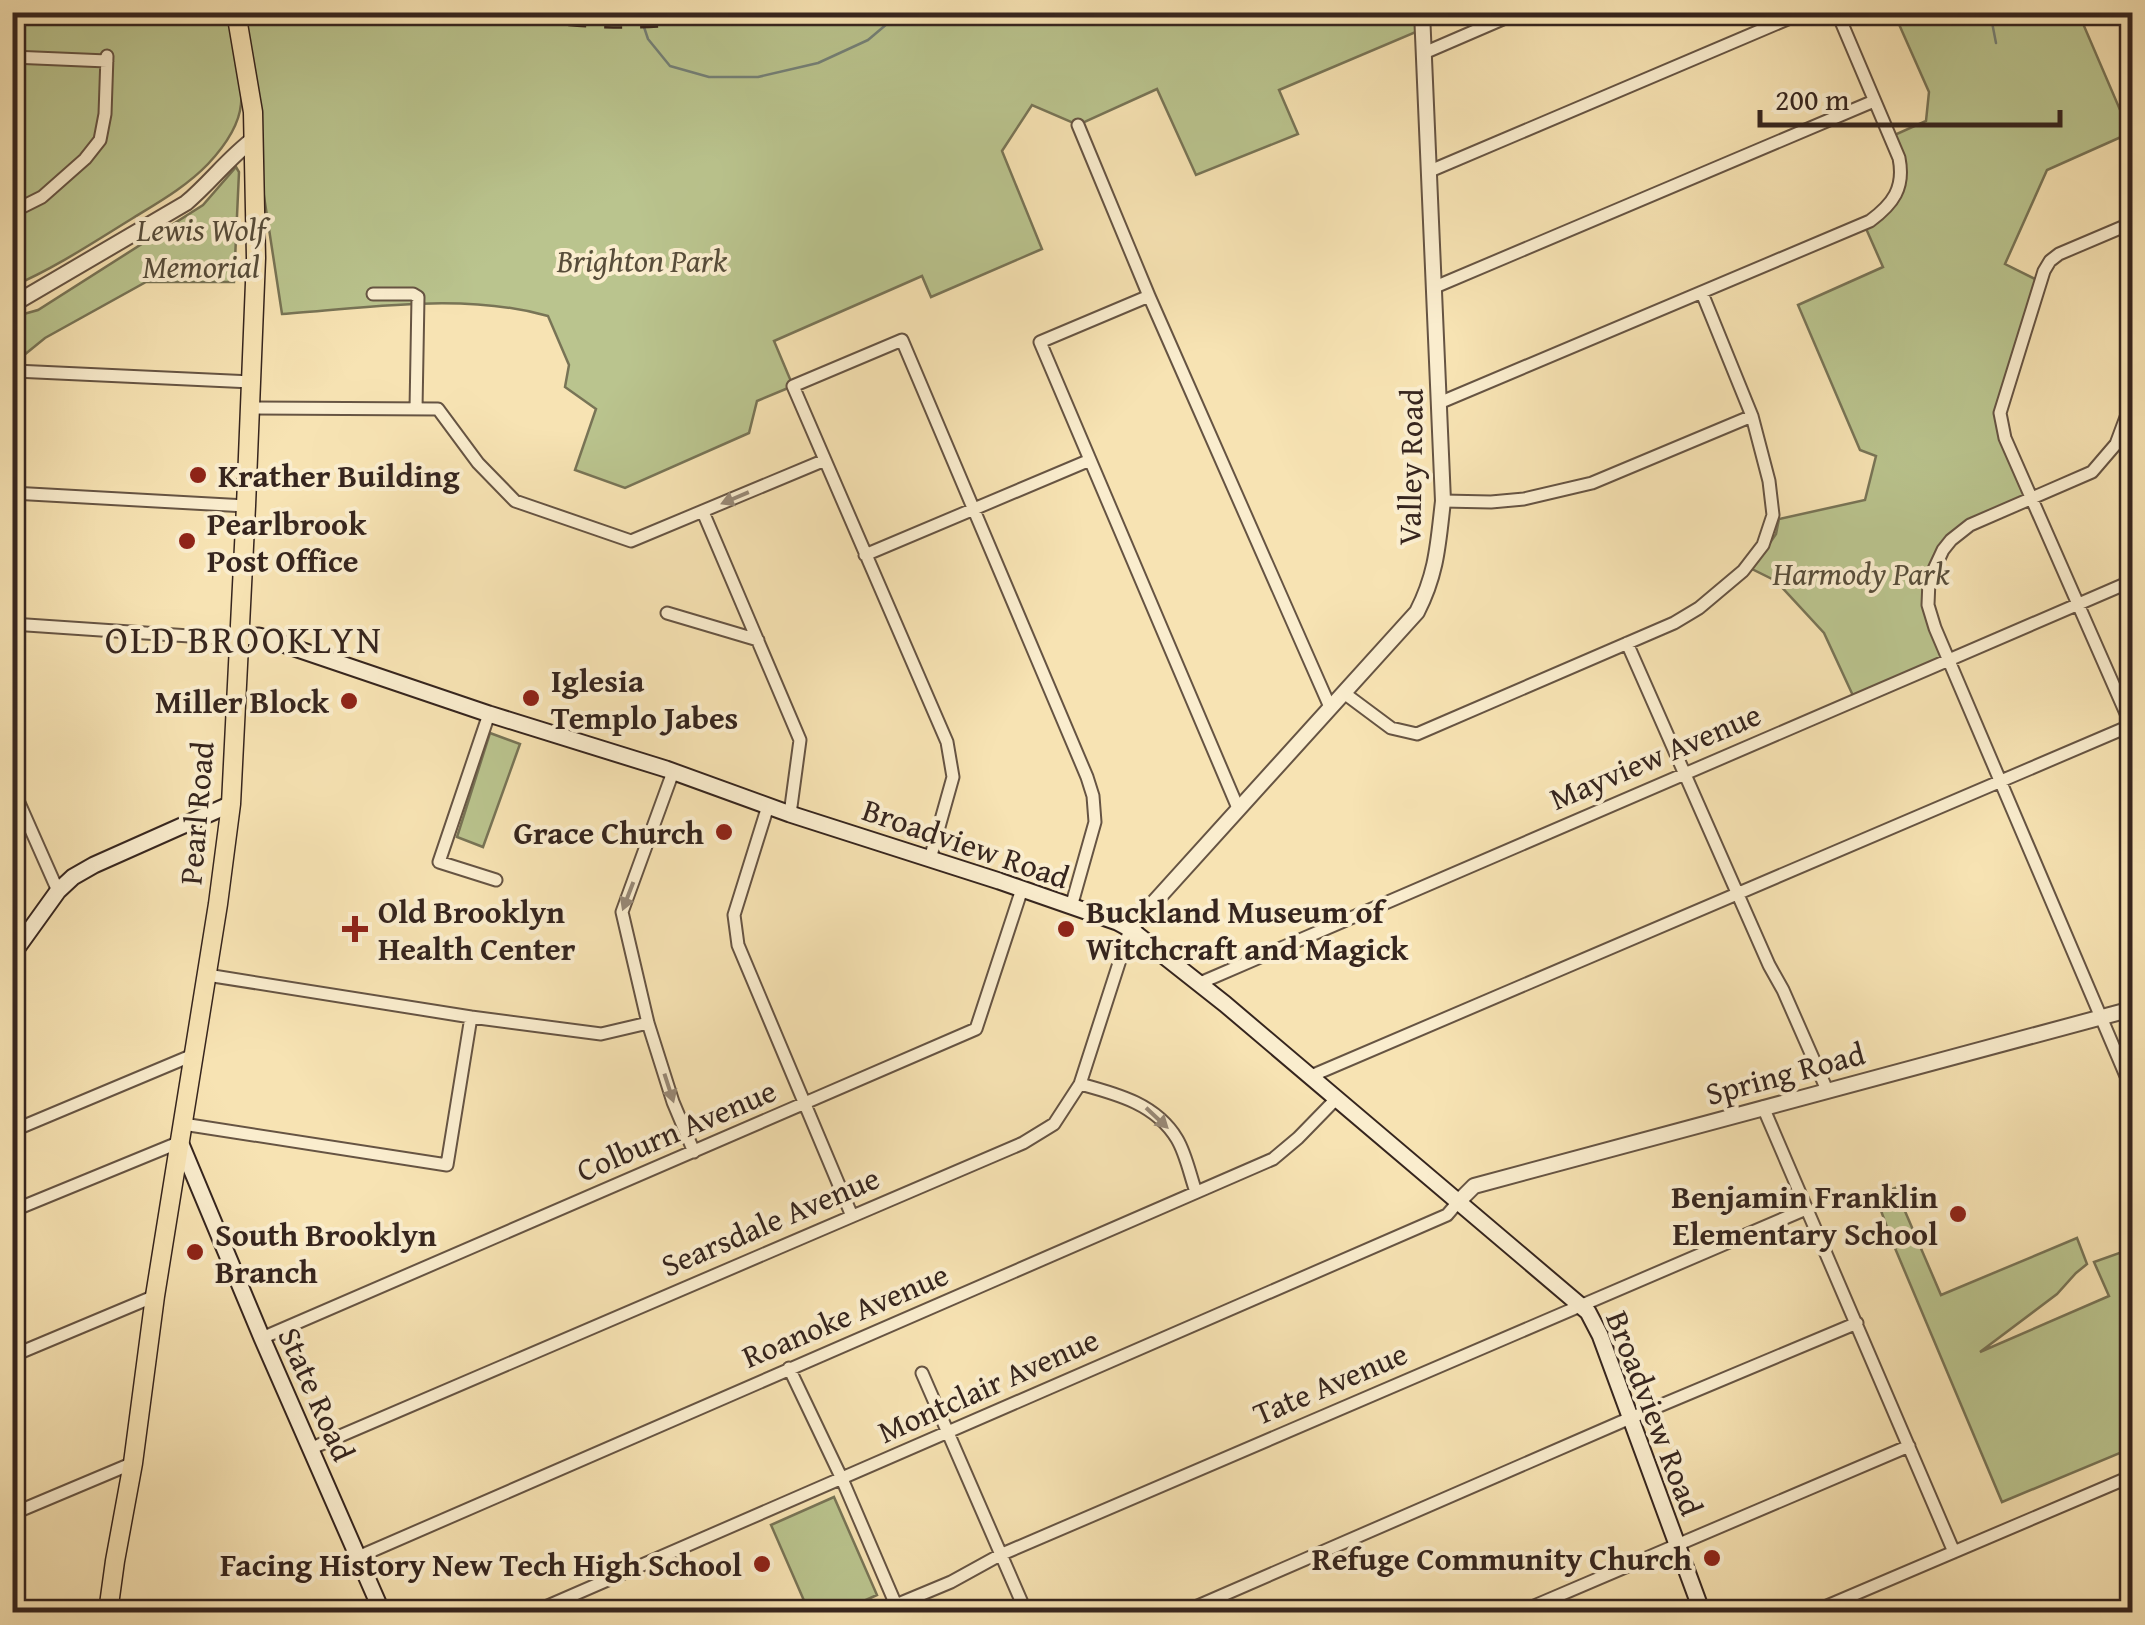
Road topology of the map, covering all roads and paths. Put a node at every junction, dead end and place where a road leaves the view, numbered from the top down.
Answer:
1 (236, 12) edge
2 (1422, 12) edge
3 (1519, 12) edge
4 (1804, 12) edge
5 (1837, 12) edge
6 (1424, 53) junction
7 (12, 57) edge
8 (1874, 100) junction
9 (1078, 124) dead end
10 (255, 138) junction
11 (1430, 171) junction
12 (12, 212) edge
13 (2132, 224) edge
14 (1436, 288) junction
15 (1702, 293) junction
16 (372, 294) dead end
17 (1150, 296) junction
18 (12, 305) edge
19 (16, 371) dead end
20 (252, 382) junction
21 (2132, 401) edge
22 (1439, 403) junction
23 (250, 408) junction
24 (416, 409) junction
25 (1752, 416) junction
26 (825, 460) junction
27 (1090, 460) junction
28 (12, 493) edge
29 (2032, 500) junction
30 (1442, 501) junction
31 (246, 506) junction
32 (974, 509) junction
33 (704, 512) junction
34 (865, 556) junction
35 (2132, 581) edge
36 (2078, 604) junction
37 (668, 613) dead end
38 (12, 624) edge
39 (240, 637) junction
40 (758, 640) junction
41 (1627, 643) junction
42 (1950, 660) junction
43 (1344, 693) junction
44 (1330, 707) junction
45 (489, 714) junction
46 (2132, 725) edge
47 (673, 772) junction
48 (1684, 772) junction
49 (2001, 780) junction
50 (12, 788) edge
51 (231, 804) junction
52 (768, 806) junction
53 (1238, 808) junction
54 (790, 814) junction
55 (930, 859) junction
56 (496, 880) dead end
57 (1022, 890) junction
58 (58, 891) junction
59 (1738, 895) junction
60 (1071, 907) junction
61 (1130, 929) junction
62 (12, 955) edge
63 (207, 975) junction
64 (1200, 983) junction
65 (2132, 1010) edge
66 (471, 1016) junction
67 (2102, 1018) junction
68 (648, 1023) junction
69 (193, 1055) junction
70 (1311, 1076) junction
71 (1080, 1084) junction
72 (1827, 1090) junction
73 (2132, 1090) edge
74 (1337, 1098) junction
75 (806, 1104) junction
76 (1763, 1107) junction
77 (12, 1131) edge
78 (181, 1133) junction
79 (694, 1152) junction
80 (1196, 1192) junction
81 (1458, 1201) junction
82 (1806, 1209) junction
83 (12, 1212) edge
84 (852, 1216) junction
85 (155, 1296) junction
86 (1581, 1305) junction
87 (1856, 1323) junction
88 (262, 1338) junction
89 (12, 1356) edge
90 (789, 1368) junction
91 (922, 1372) dead end
92 (1630, 1418) junction
93 (948, 1432) junction
94 (1909, 1446) junction
95 (312, 1448) junction
96 (133, 1464) junction
97 (2132, 1476) edge
98 (842, 1479) junction
99 (12, 1514) edge
100 (1677, 1544) junction
101 (1954, 1552) junction
102 (1000, 1555) junction
103 (358, 1557) junction
104 (2132, 1604) edge
105 (897, 1609) edge
106 (108, 1612) edge
107 (382, 1612) edge
108 (534, 1612) edge
109 (879, 1612) edge
110 (1026, 1612) edge
111 (1184, 1612) edge
112 (1520, 1612) edge
113 (1702, 1612) edge
114 (1812, 1612) edge
115 (2114, 1612) edge

1 - 10 main road, Pearl Road
2 - 6 street, Valley Road
3 - 6 street
4 - 11 street
5 - 8 street
6 - 11 street, Valley Road
7 - 12 street
8 - 14 street
8 - 15 street
9 - 17 street
10 - 18 street
10 - 20 main road, Pearl Road
11 - 14 street, Valley Road
13 - 29 street
14 - 22 street, Valley Road
15 - 22 street
15 - 25 street
16 - 24 street
17 - 27 street
17 - 44 street
19 - 20 street
20 - 23 main road, Pearl Road
21 - 29 street
22 - 30 street, Valley Road
23 - 24 street
23 - 31 main road, Pearl Road
24 - 33 street
25 - 30 street
25 - 41 street
26 - 32 street
26 -> 33 street
26 - 34 street
27 - 32 street
27 - 53 street
28 - 31 street
29 - 36 street
29 - 42 street
30 - 43 street, Valley Road
31 - 39 main road, Pearl Road
32 - 34 street
32 - 60 street
33 - 40 street
34 - 55 street
35 - 36 street, Mayview Avenue
36 - 42 street, Mayview Avenue
36 - 46 street
37 - 40 street
38 - 39 street, Broadview Road
39 - 45 main road, Broadview Road
39 - 51 main road, Pearl Road
40 - 54 street
41 - 43 street
41 - 48 street
42 - 48 street, Mayview Avenue
42 - 49 street
43 - 44 street, Valley Road
44 - 53 street, Valley Road
45 - 47 main road, Broadview Road
45 - 56 street
46 - 49 street
47 - 52 main road, Broadview Road
47 -> 68 street
48 - 59 street
48 - 64 street, Mayview Avenue
49 - 59 street
49 - 67 street
50 - 58 street
51 - 58 main road
51 - 63 main road, Pearl Road
52 - 54 main road, Broadview Road
52 - 75 street
53 - 61 street, Valley Road
54 - 55 main road, Broadview Road
55 - 57 main road, Broadview Road
57 - 60 main road, Broadview Road
57 - 75 street, Colburn Avenue
58 - 62 main road
59 - 70 street
59 - 72 street
60 - 61 main road, Broadview Road
61 - 64 main road, Broadview Road
61 - 71 street, Searsdale Avenue
63 - 66 street
63 - 69 main road, Pearl Road
64 - 70 main road, Broadview Road
65 - 67 street, Spring Road
66 - 68 street
66 - 78 street
67 - 72 street, Spring Road
67 - 73 street
68 -> 79 street
69 - 77 street
69 - 78 main road, Pearl Road
70 - 74 main road, Broadview Road
71 -> 80 street
71 - 84 street, Searsdale Avenue
72 - 76 street, Spring Road
74 - 80 street, Roanoke Avenue
74 - 81 main road, Broadview Road
75 - 79 street, Colburn Avenue
75 - 84 street
76 - 81 street, Spring Road
76 - 82 street
78 - 83 street
78 - 85 main road, Pearl Road
78 - 88 main road, State Road
79 - 88 street, Colburn Avenue
80 - 90 street, Roanoke Avenue
81 - 86 main road, Broadview Road
81 - 93 street, Montclair Avenue
82 - 86 street, Tate Avenue
82 - 87 street
84 - 95 street, Searsdale Avenue
85 - 89 street
85 - 96 main road, Pearl Road
86 - 92 main road, Broadview Road
86 - 102 street, Tate Avenue
87 - 92 street
87 - 94 street
88 - 95 main road, State Road
90 - 98 street
90 - 103 street, Roanoke Avenue
91 - 93 street
92 - 100 main road, Broadview Road
92 - 111 street
93 - 98 street, Montclair Avenue
93 - 102 street
94 - 100 street
94 - 101 street
95 - 103 main road, State Road
96 - 99 street
96 - 106 main road, Pearl Road
97 - 101 street
98 - 105 street
98 - 108 street, Montclair Avenue
100 - 112 street
100 - 113 main road, Broadview Road
101 - 114 street
102 - 105 street, Tate Avenue
102 - 110 street
103 - 107 main road, State Road
104 - 115 street
105 - 109 street, Tate Avenue

